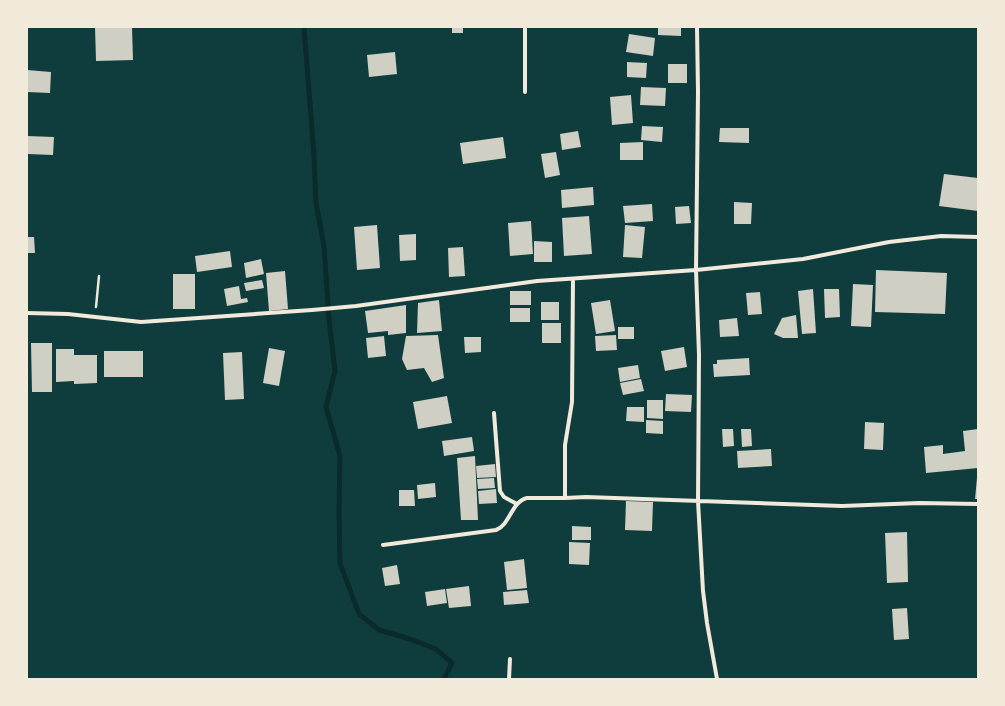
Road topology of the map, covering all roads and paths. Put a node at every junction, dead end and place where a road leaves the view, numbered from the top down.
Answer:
1 (525, 27) edge
2 (697, 27) edge
3 (525, 92) dead end
4 (978, 237) edge
5 (696, 270) junction
6 (99, 276) dead end
7 (573, 280) junction
8 (27, 313) edge
9 (95, 317) junction
10 (494, 413) dead end
11 (565, 498) junction
12 (698, 502) junction
13 (517, 504) junction
14 (978, 504) edge
15 (383, 545) dead end
16 (510, 659) dead end
17 (509, 679) edge
18 (717, 679) edge

1 - 3 street
2 - 5 street
4 - 5 street
5 - 7 street
5 - 12 street
6 - 9 path
7 - 9 street
7 - 11 street
8 - 9 street
10 - 13 street
11 - 12 street
11 - 13 street
12 - 14 street
12 - 18 street
13 - 15 street
16 - 17 street

